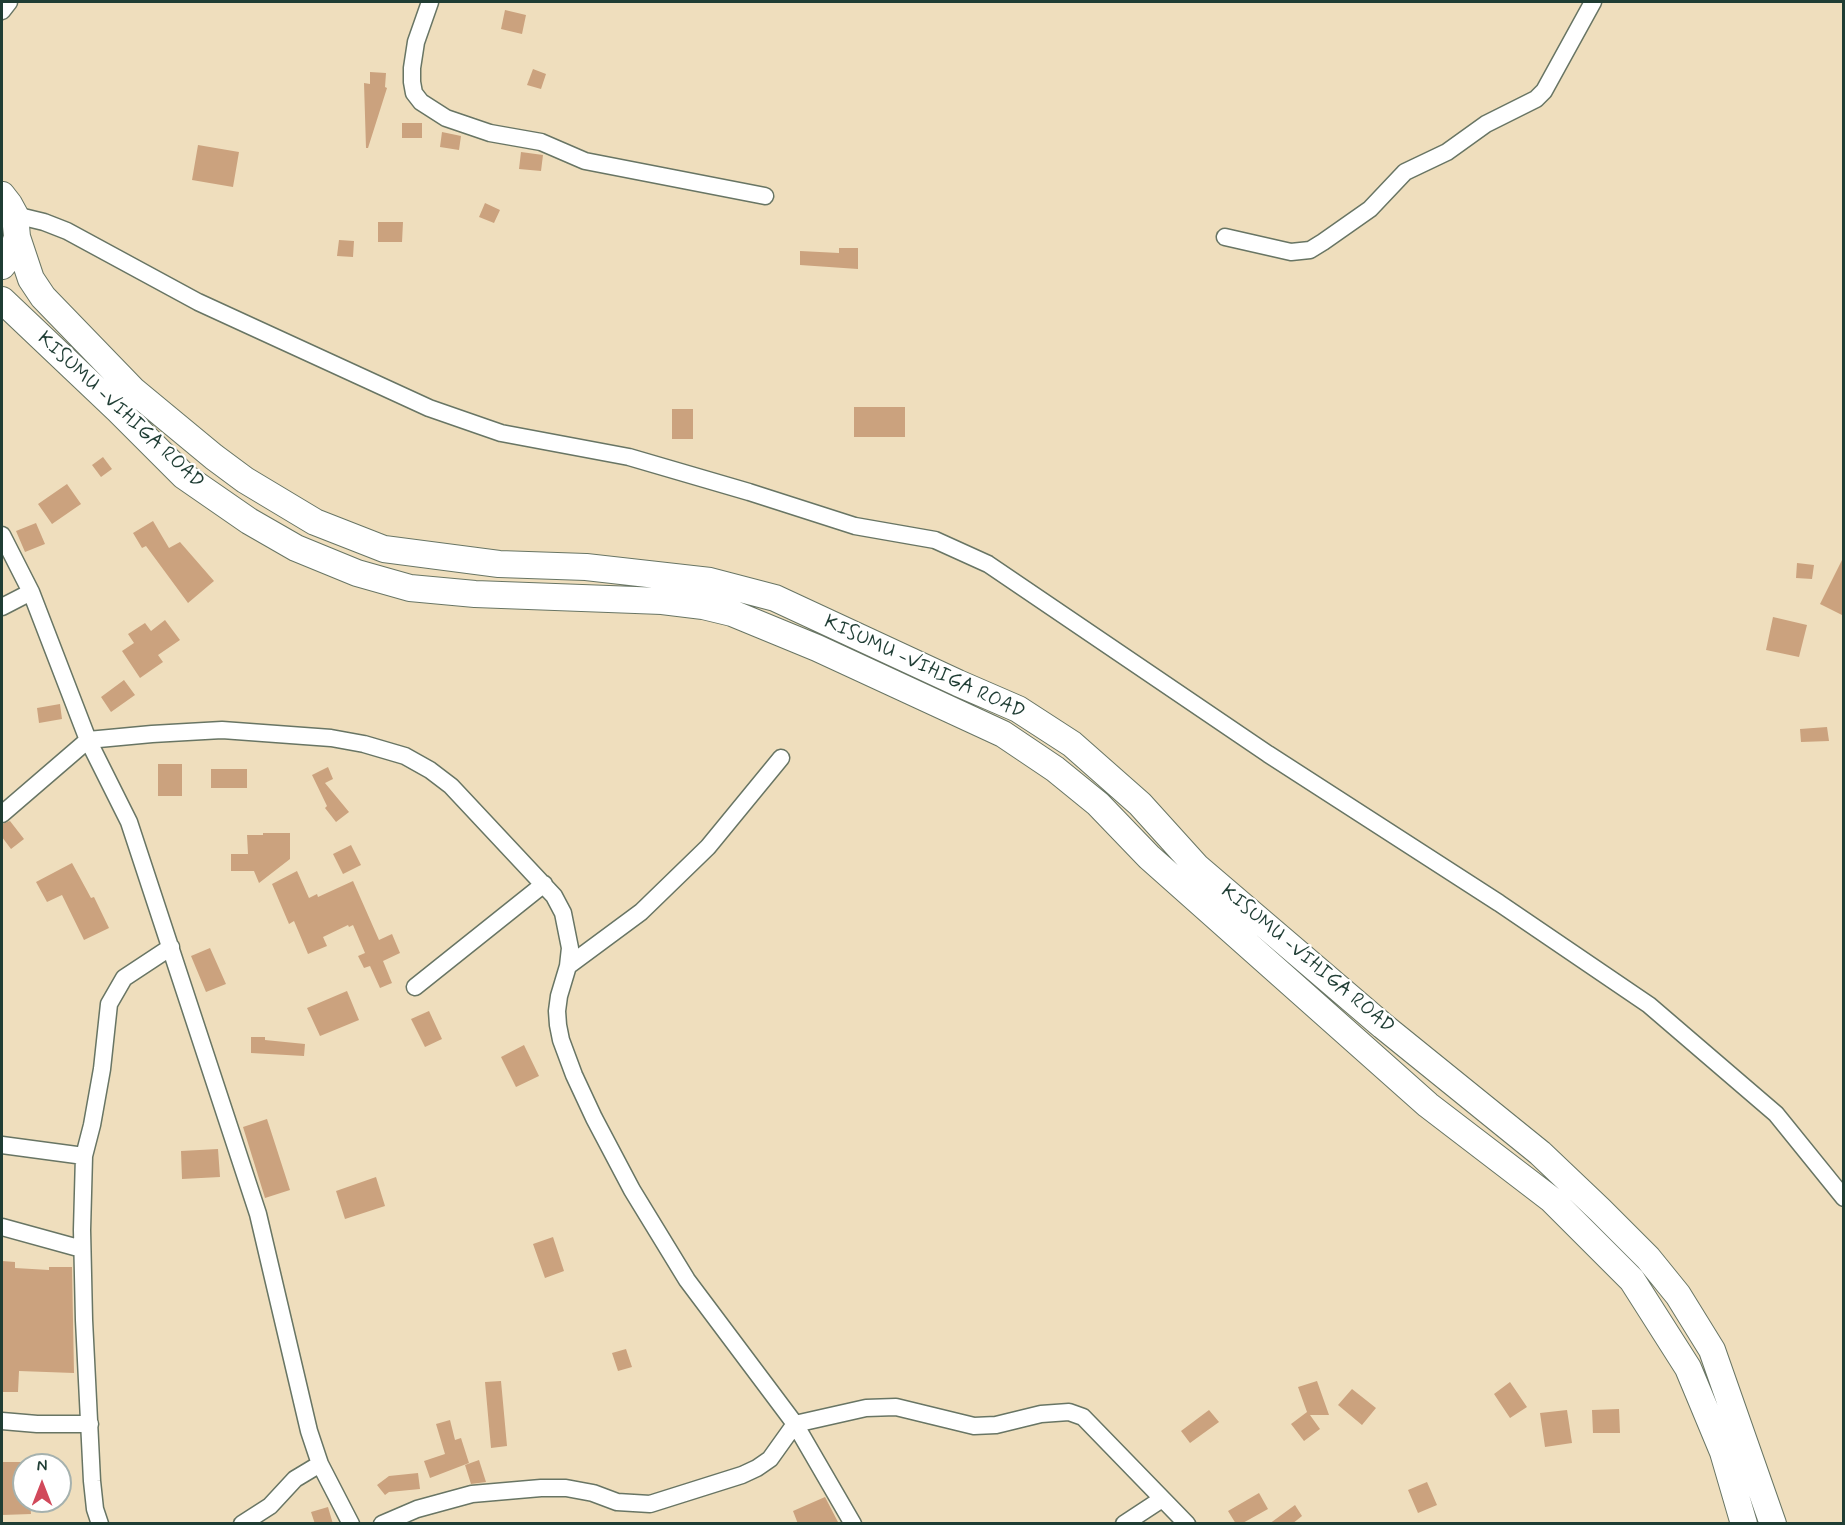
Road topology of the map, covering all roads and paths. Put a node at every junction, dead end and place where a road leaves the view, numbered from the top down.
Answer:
1 (9, 2) edge
2 (430, 2) edge
3 (1593, 2) edge
4 (2, 11) edge
5 (765, 196) dead end
6 (11, 216) edge
7 (1225, 237) dead end
8 (2, 266) edge
9 (2, 300) edge
10 (2, 535) edge
11 (31, 592) junction
12 (2, 607) edge
13 (88, 740) junction
14 (781, 758) dead end
15 (2, 814) edge
16 (544, 884) junction
17 (171, 946) junction
18 (568, 966) junction
19 (415, 987) dead end
20 (2, 1145) edge
21 (84, 1156) junction
22 (1844, 1198) edge
23 (2, 1227) edge
24 (82, 1249) junction
25 (2, 1421) edge
26 (90, 1424) junction
27 (795, 1424) junction
28 (320, 1464) junction
29 (1162, 1499) junction
30 (100, 1524) edge
31 (242, 1524) edge
32 (351, 1524) edge
33 (382, 1524) edge
34 (852, 1524) edge
35 (1124, 1524) edge
36 (1187, 1524) edge
37 (1744, 1524) edge
38 (1773, 1524) edge

1 - 4 street
2 - 5 street
3 - 7 street
6 - 8 highway
6 - 22 street
6 - 38 highway, KISUMU -VIHIGA ROAD
9 - 37 highway, KISUMU -VIHIGA ROAD
10 - 11 street
11 - 12 street
11 - 13 street
13 - 15 street
13 - 16 street
13 - 17 street
14 - 18 street
16 - 18 street
16 - 19 street
17 - 21 street
17 - 28 street
18 - 27 street
20 - 21 street
21 - 24 street
23 - 24 street
24 - 26 street
25 - 26 street
26 - 30 street
27 - 29 street
27 - 33 street
27 - 34 street
28 - 31 street
28 - 32 street
29 - 35 street
29 - 36 street

